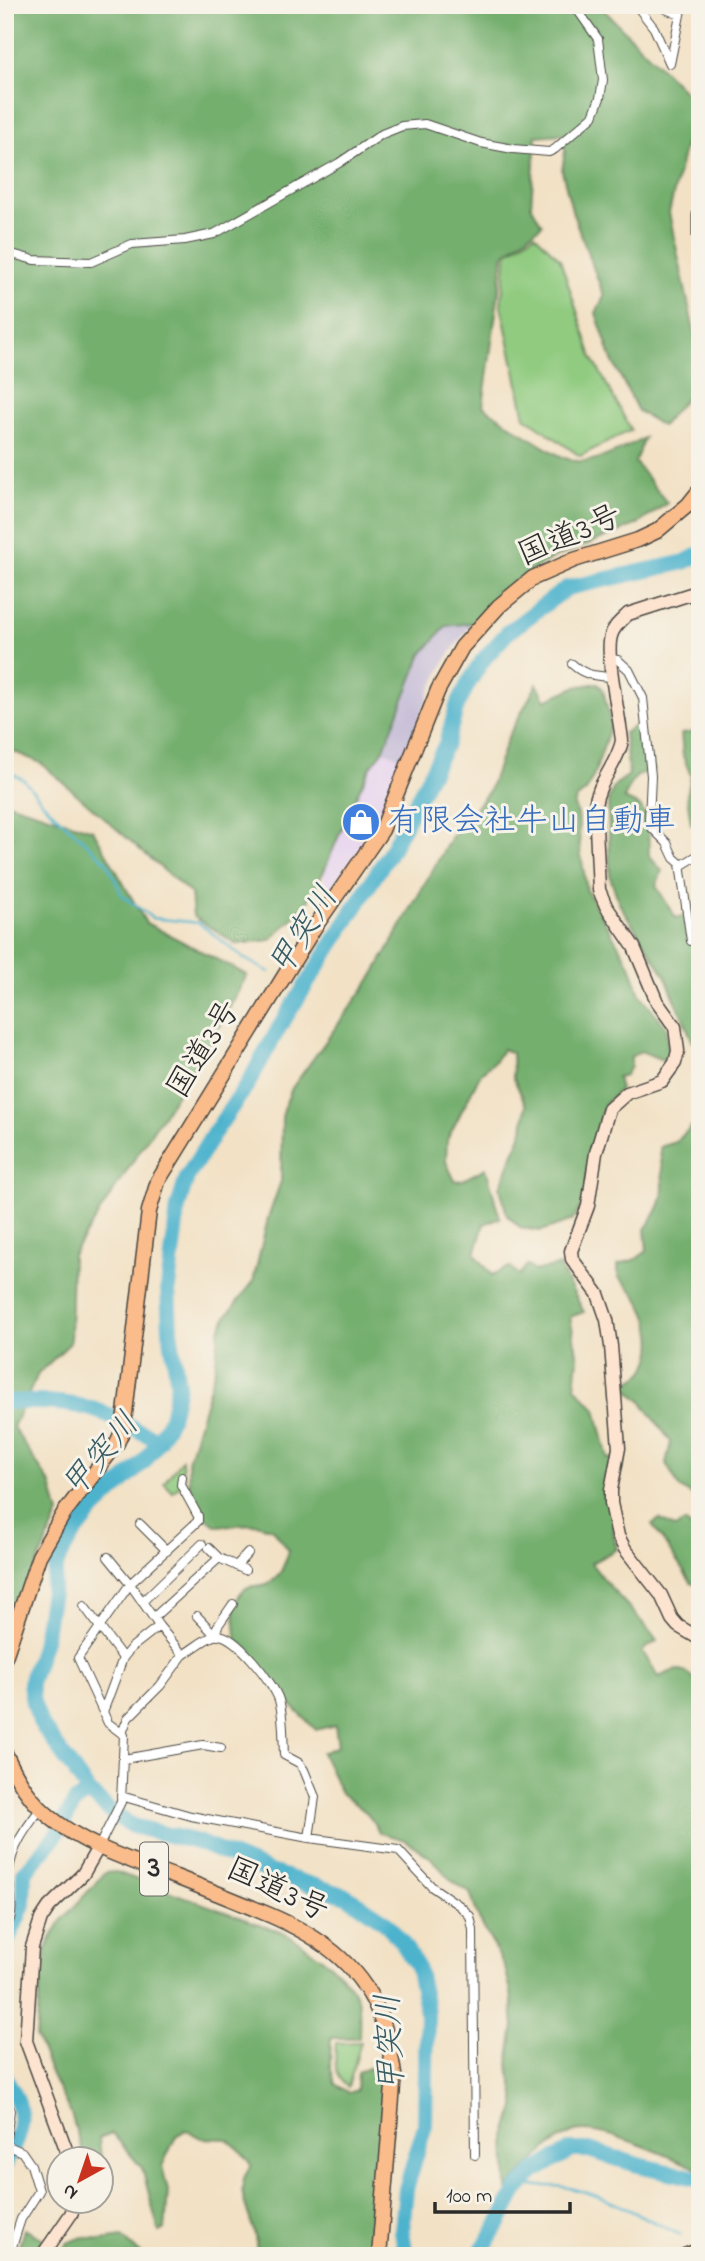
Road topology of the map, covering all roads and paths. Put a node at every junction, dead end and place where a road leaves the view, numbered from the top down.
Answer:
1 (574, 5) edge
2 (636, 5) edge
3 (656, 5) edge
4 (681, 5) edge
5 (680, 15) junction
6 (700, 215) edge
7 (700, 236) edge
8 (5, 252) edge
9 (700, 490) edge
10 (700, 591) edge
11 (611, 659) junction
12 (572, 664) dead end
13 (613, 677) junction
14 (700, 854) edge
15 (680, 864) junction
16 (691, 941) dead end
17 (182, 1478) dead end
18 (140, 1524) dead end
19 (167, 1551) junction
20 (248, 1553) dead end
21 (108, 1558) dead end
22 (219, 1558) junction
23 (130, 1584) junction
24 (142, 1602) junction
25 (233, 1604) dead end
26 (84, 1606) dead end
27 (197, 1616) dead end
28 (153, 1618) junction
29 (159, 1626) junction
30 (100, 1627) junction
31 (216, 1635) junction
32 (700, 1639) edge
33 (184, 1655) junction
34 (5, 1657) edge
35 (123, 1658) junction
36 (103, 1712) junction
37 (122, 1734) junction
38 (221, 1748) dead end
39 (5, 1753) edge
40 (124, 1759) junction
41 (121, 1799) junction
42 (41, 1808) junction
43 (309, 1838) junction
44 (101, 1841) junction
45 (5, 1930) edge
46 (5, 2098) edge
47 (6, 2145) edge
48 (65, 2146) edge
49 (475, 2155) dead end
50 (70, 2216) edge
51 (700, 2250) edge
52 (9, 2256) edge
53 (42, 2256) edge
54 (379, 2256) edge
55 (685, 2256) edge

1 - 8 street
2 - 5 street
3 - 5 street
4 - 5 street
6 - 7 highway
9 - 34 highway, 国道3号
10 - 11 street
11 - 13 street
11 - 15 street
12 - 13 street
13 - 32 street
14 - 15 street
15 - 16 street
17 - 19 street
18 - 19 street
19 - 23 street
20 - 22 street
21 - 23 street
22 - 24 street
22 - 28 street
23 - 24 street
23 - 30 street
24 - 28 street
25 - 31 street
26 - 30 street
27 - 31 street
28 - 29 street
29 - 33 street
29 - 35 street
30 - 35 street
30 - 36 street
31 - 33 street
31 - 43 street
33 - 37 street
35 - 36 street
36 - 37 street
37 - 40 street
38 - 40 street
39 - 42 highway, 国道3号 / 3
40 - 41 street
41 - 43 street
41 - 44 street
42 - 44 highway, 国道3号 / 3
42 - 45 street
43 - 49 street
44 - 48 street
44 - 54 highway, 国道3号 / 3
46 - 47 street
47 - 52 street
50 - 53 street
51 - 55 highway

